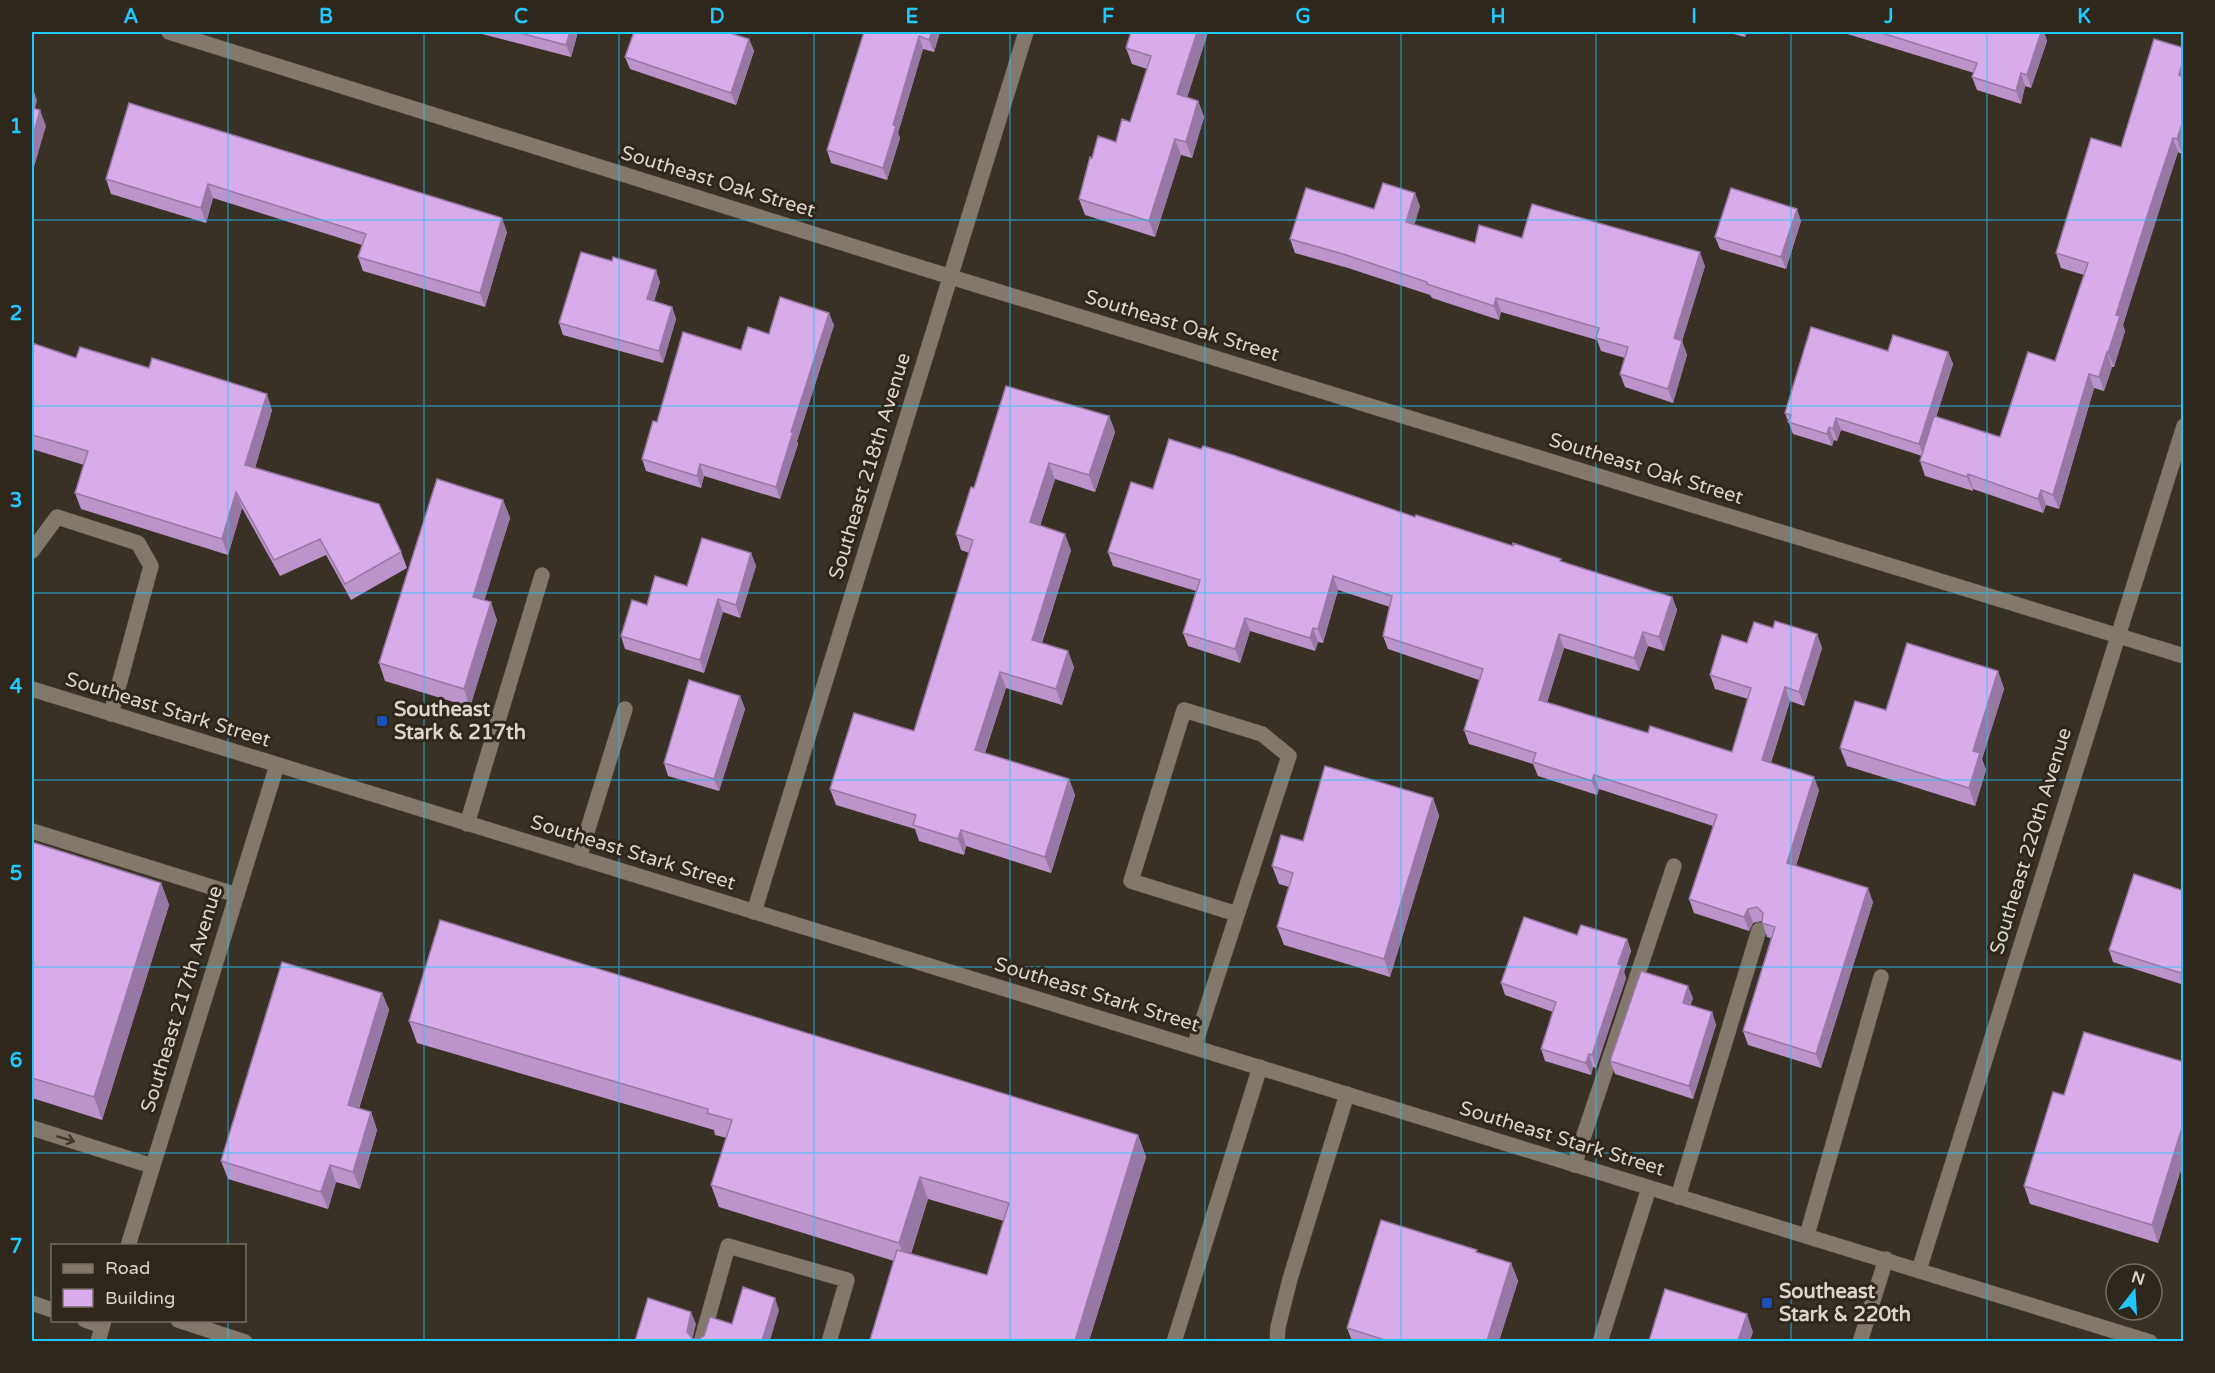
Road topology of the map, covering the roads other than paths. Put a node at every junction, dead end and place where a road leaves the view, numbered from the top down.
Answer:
1 (169, 32) edge
2 (1026, 32) edge
3 (951, 277) junction
4 (2184, 426) edge
5 (32, 551) edge
6 (542, 575) dead end
7 (2118, 635) junction
8 (2184, 656) edge
9 (32, 690) edge
10 (625, 709) dead end
11 (111, 714) junction
12 (277, 765) junction
13 (467, 824) junction
14 (32, 831) edge
15 (579, 858) junction
16 (1674, 866) dead end
17 (237, 895) junction
18 (754, 912) junction
19 (1237, 914) junction
20 (1760, 930) edge
21 (1881, 977) dead end
22 (1194, 1047) junction
23 (1260, 1067) junction
24 (1347, 1094) junction
25 (32, 1128) edge
26 (1574, 1165) junction
27 (152, 1166) junction
28 (1649, 1188) junction
29 (1678, 1197) junction
30 (1807, 1235) junction
31 (128, 1244) edge
32 (1886, 1259) junction
33 (1920, 1270) junction
34 (32, 1303) edge
35 (51, 1310) edge
36 (184, 1322) edge
37 (103, 1323) edge
38 (98, 1341) edge
39 (245, 1341) edge
40 (700, 1341) edge
41 (829, 1341) edge
42 (1174, 1341) edge
43 (1277, 1341) edge
44 (1600, 1341) edge
45 (1860, 1341) edge
46 (2150, 1341) edge

1 - 3 street, Southeast Oak Street
2 - 3 street, Southeast 218th Avenue
3 - 7 street, Southeast Oak Street
3 - 18 street, Southeast 218th Avenue
4 - 7 street, Southeast 220th Avenue
5 - 11 street
6 - 13 street
7 - 8 street, Southeast Oak Street
7 - 33 street, Southeast 220th Avenue
9 - 11 street, Southeast Stark Street
10 - 15 street
11 - 12 street, Southeast Stark Street
12 - 13 street, Southeast Stark Street
12 - 17 street, Southeast 217th Avenue
13 - 15 street, Southeast Stark Street
14 - 17 street
15 - 18 street, Southeast Stark Street
16 - 26 street
17 - 27 street, Southeast 217th Avenue
18 - 22 street, Southeast Stark Street
19 - 19 street
19 - 22 street
20 - 29 street
21 - 30 street
22 - 23 street, Southeast Stark Street
23 - 24 street, Southeast Stark Street
23 - 42 street
24 - 26 street, Southeast Stark Street
24 - 43 street
25 -> 27 street
26 - 28 street, Southeast Stark Street
27 - 31 street, Southeast 217th Avenue
28 - 29 street, Southeast Stark Street
28 - 44 street
29 - 30 street, Southeast Stark Street
30 - 32 street, Southeast Stark Street
32 - 33 street, Southeast Stark Street
32 - 45 street
33 - 46 street, Southeast Stark Street
34 - 35 street
36 - 39 street
37 - 38 street
40 - 41 street

